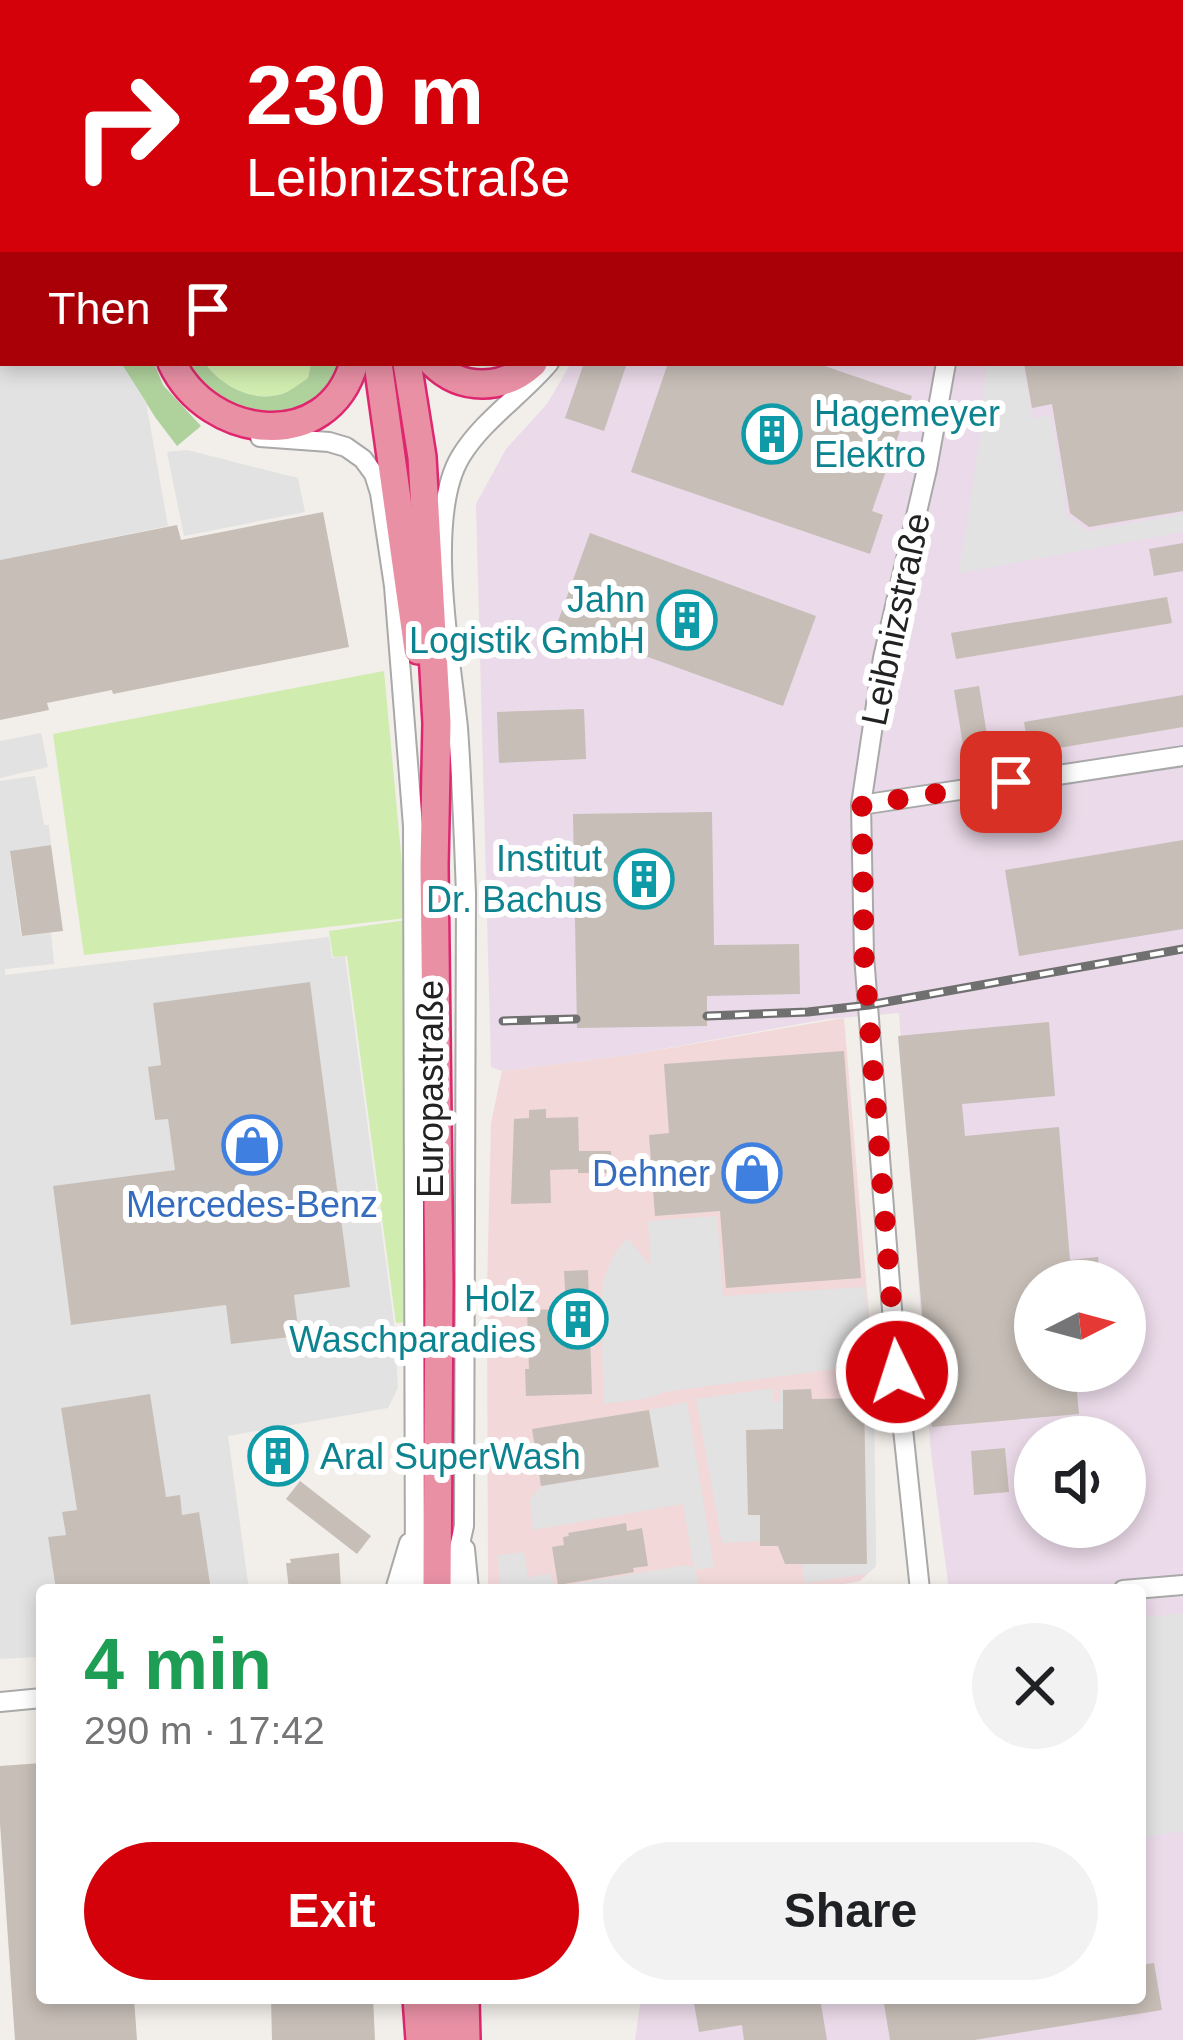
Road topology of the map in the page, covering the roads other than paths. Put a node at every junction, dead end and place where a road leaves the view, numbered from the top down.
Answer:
1 (162, 366) edge
2 (174, 366) edge
3 (353, 366) edge
4 (378, 366) edge
5 (407, 366) edge
6 (437, 366) edge
7 (530, 366) edge
8 (546, 366) edge
9 (945, 366) edge
10 (388, 437) junction
11 (422, 458) junction
12 (394, 586) junction
13 (444, 586) junction
14 (1183, 755) edge
15 (862, 805) junction
16 (434, 866) junction
17 (464, 1526) junction
18 (414, 1527) junction
19 (397, 1584) edge
20 (415, 1584) edge
21 (437, 1584) edge
22 (454, 1584) edge
23 (469, 1584) edge
24 (919, 1584) edge
25 (1183, 1585) edge
26 (1146, 1588) edge
27 (36, 1699) edge
28 (0, 1702) edge
29 (465, 2004) edge
30 (466, 2040) edge

1 - 12 street, Europastraße
2 - 3 highway
4 - 10 highway, Europastraße
5 - 11 highway, Europastraße
6 - 7 highway
8 - 13 street, Europastraße
9 - 15 street, Leibnizstraße
10 - 12 highway
10 - 16 highway, Europastraße
11 - 13 highway
11 - 16 highway, Europastraße
12 - 18 street, Europastraße
13 - 17 street, Europastraße
14 - 15 street
15 - 24 street, Leibnizstraße
16 - 21 highway, Europastraße
17 - 22 street, Europastraße
17 - 23 street
18 - 19 street
18 - 20 street, Europastraße
25 - 26 street
27 - 28 street
29 - 30 highway

